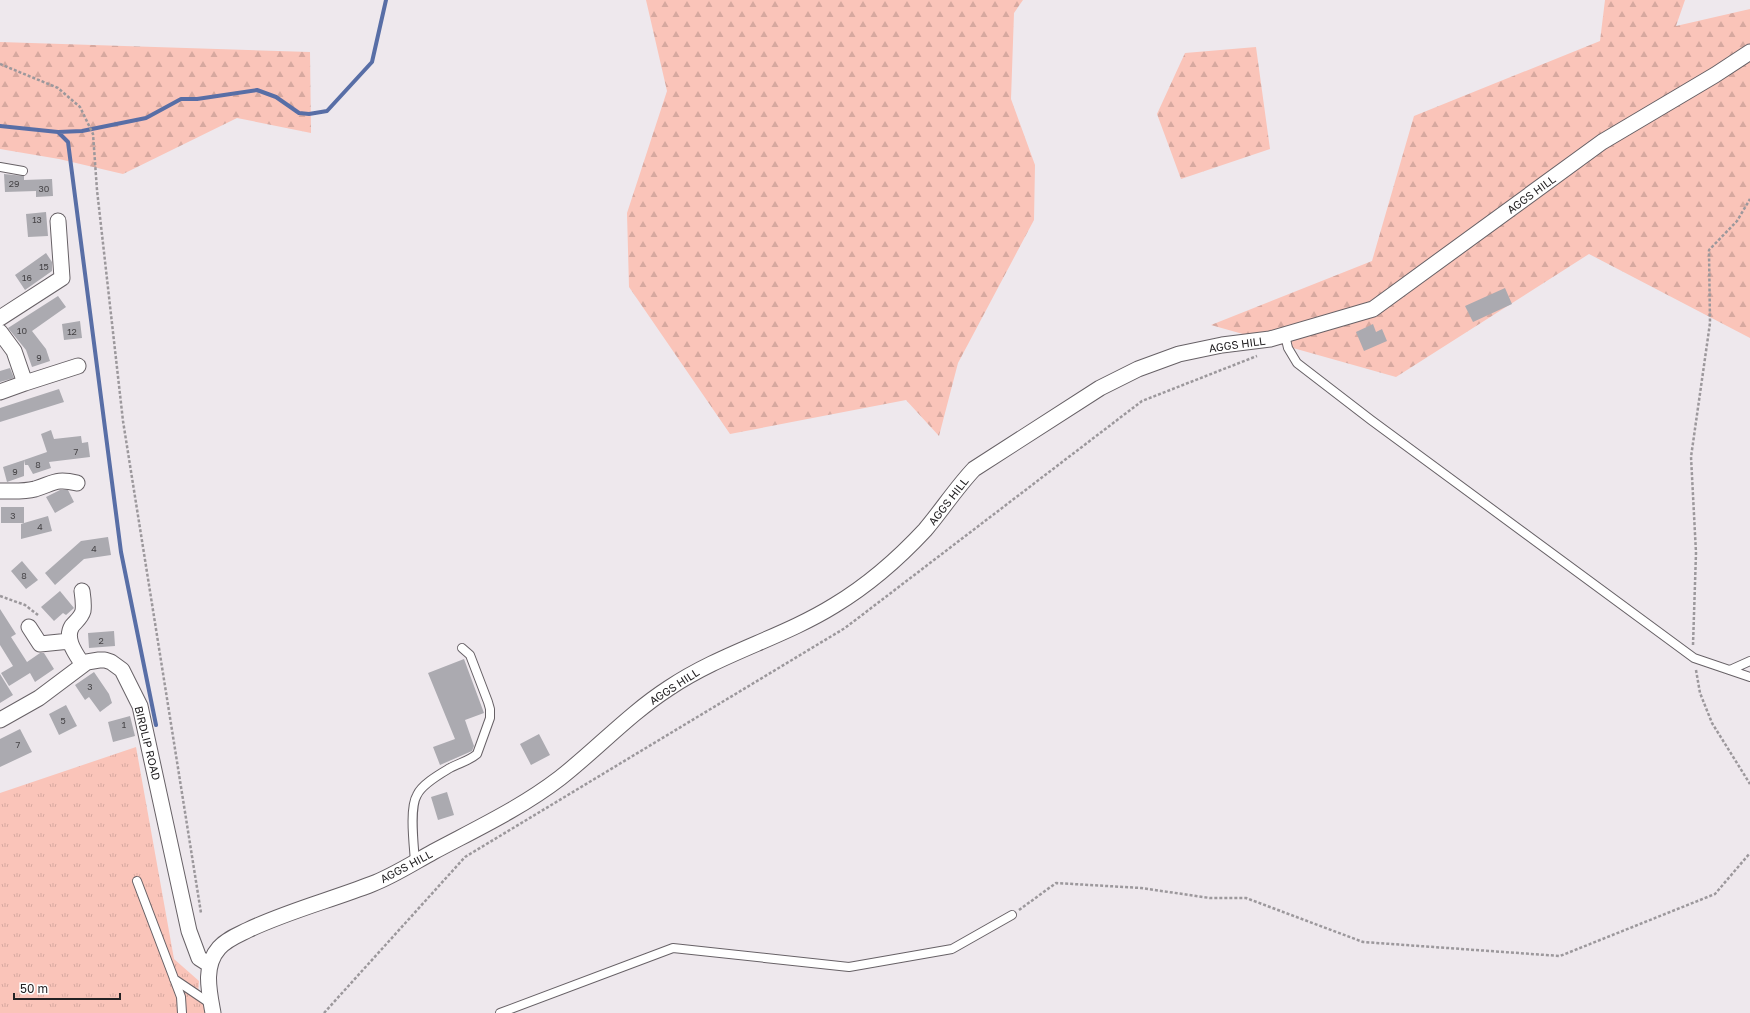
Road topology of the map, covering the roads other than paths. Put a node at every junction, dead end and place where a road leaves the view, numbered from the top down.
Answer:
1 (1750, 52) edge
2 (0, 167) edge
3 (23, 171) dead end
4 (58, 221) dead end
5 (0, 318) edge
6 (0, 332) edge
7 (1285, 334) junction
8 (78, 366) dead end
9 (25, 383) junction
10 (0, 392) edge
11 (77, 483) dead end
12 (0, 491) edge
13 (82, 591) dead end
14 (29, 628) dead end
15 (70, 641) junction
16 (462, 648) dead end
17 (1750, 661) edge
18 (83, 664) junction
19 (1730, 670) junction
20 (1750, 677) edge
21 (0, 720) edge
22 (415, 862) junction
23 (137, 881) dead end
24 (1012, 914) road end
25 (204, 961) junction
26 (174, 979) junction
27 (212, 1009) edge
28 (182, 1013) edge
29 (500, 1013) edge

1 - 7 street, AGGS HILL
2 - 3 lane
4 - 5 street
6 - 9 street
7 - 19 lane
7 - 22 street, AGGS HILL
8 - 9 street
9 - 10 street
11 - 12 street
13 - 15 street
14 - 15 street
15 - 18 street
16 - 22 lane
17 - 19 lane
18 - 21 street, BIRDLIP ROAD
18 - 25 street, BIRDLIP ROAD
19 - 20 lane
22 - 25 street, AGGS HILL
23 - 26 lane
24 - 29 lane
25 - 27 street, AGGS HILL
26 - 27 lane
26 - 28 lane

